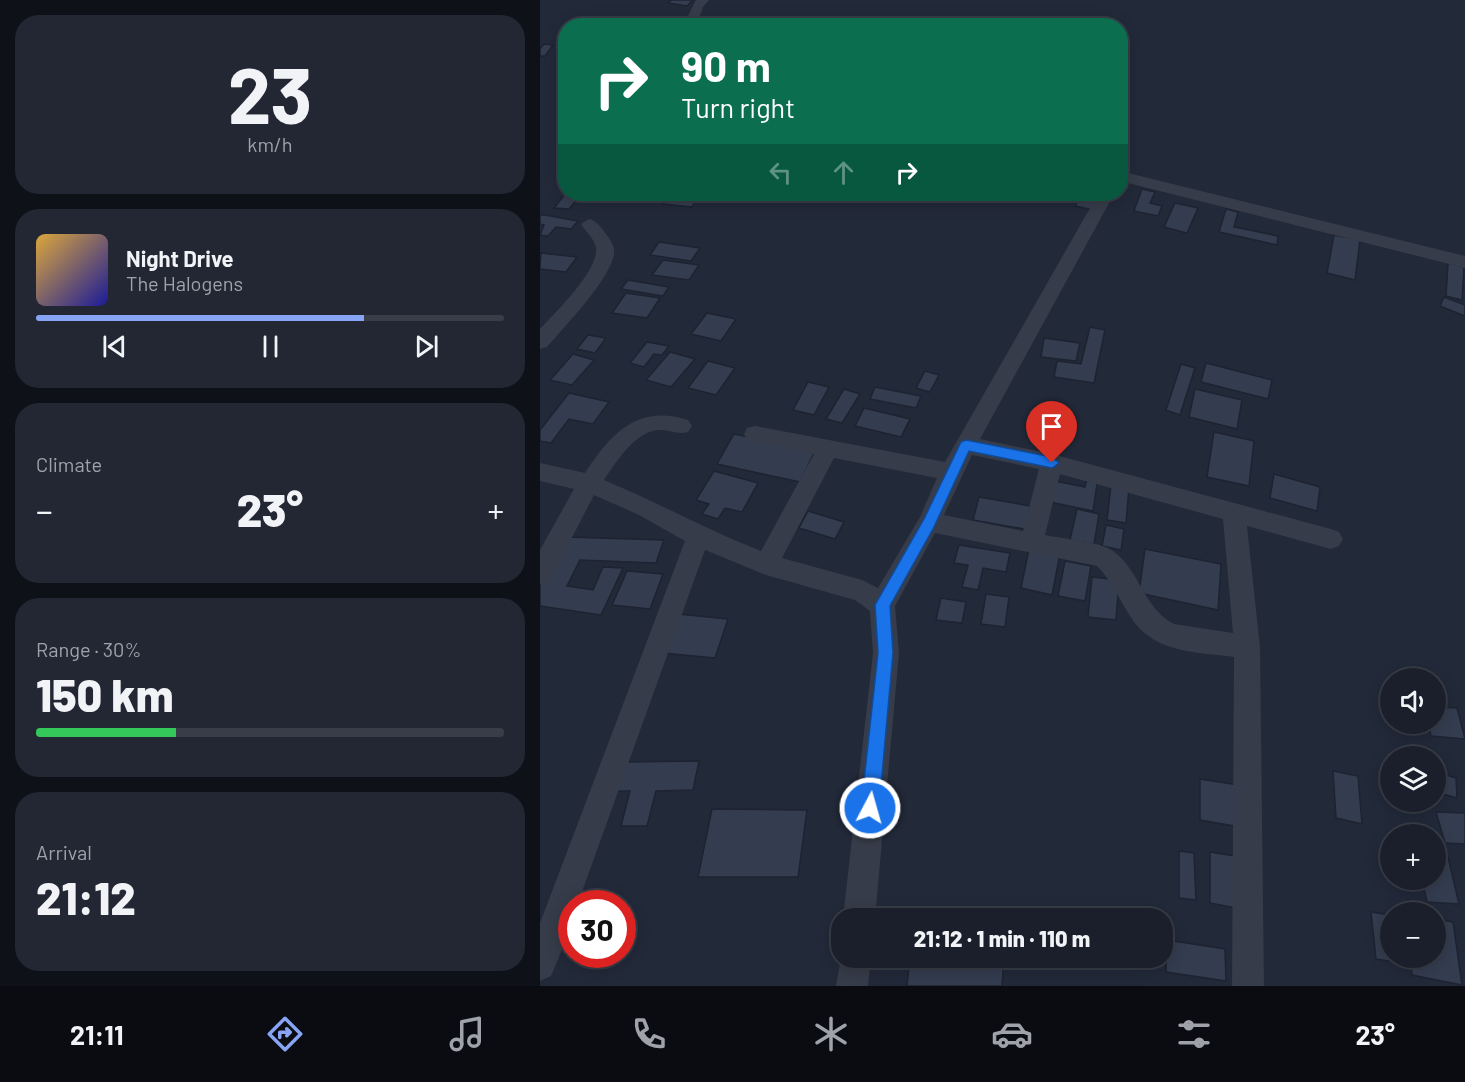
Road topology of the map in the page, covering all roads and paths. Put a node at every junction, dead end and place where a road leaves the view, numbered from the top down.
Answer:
1 (704, 0) edge
2 (691, 18) edge
3 (1128, 178) edge
4 (1102, 201) edge
5 (589, 224) dead end
6 (1465, 262) edge
7 (540, 342) edge
8 (681, 426) dead end
9 (755, 434) dead end
10 (966, 445) junction
11 (828, 448) junction
12 (1052, 463) junction
13 (540, 472) edge
14 (951, 472) junction
15 (589, 483) junction
16 (1234, 512) junction
17 (929, 522) junction
18 (698, 537) junction
19 (1331, 539) dead end
20 (1032, 541) junction
21 (766, 564) junction
22 (540, 574) edge
23 (882, 605) junction
24 (1247, 647) junction
25 (860, 908) edge
26 (540, 965) edge
27 (854, 968) edge
28 (852, 986) edge
29 (1248, 986) edge

1 - 2 street
3 - 6 street
4 - 10 street
5 - 7 street
8 - 15 street
9 - 11 street
10 - 12 street
10 - 14 street
11 - 14 street
11 - 21 street
12 - 16 street
12 - 20 street
13 - 15 street
14 - 17 street
15 - 18 street
15 - 22 street
16 - 19 street
16 - 24 street
17 - 20 street
17 - 23 street
18 - 21 street
18 - 26 street
20 - 24 street
21 - 23 street
23 - 25 street
24 - 29 street
27 - 28 street

